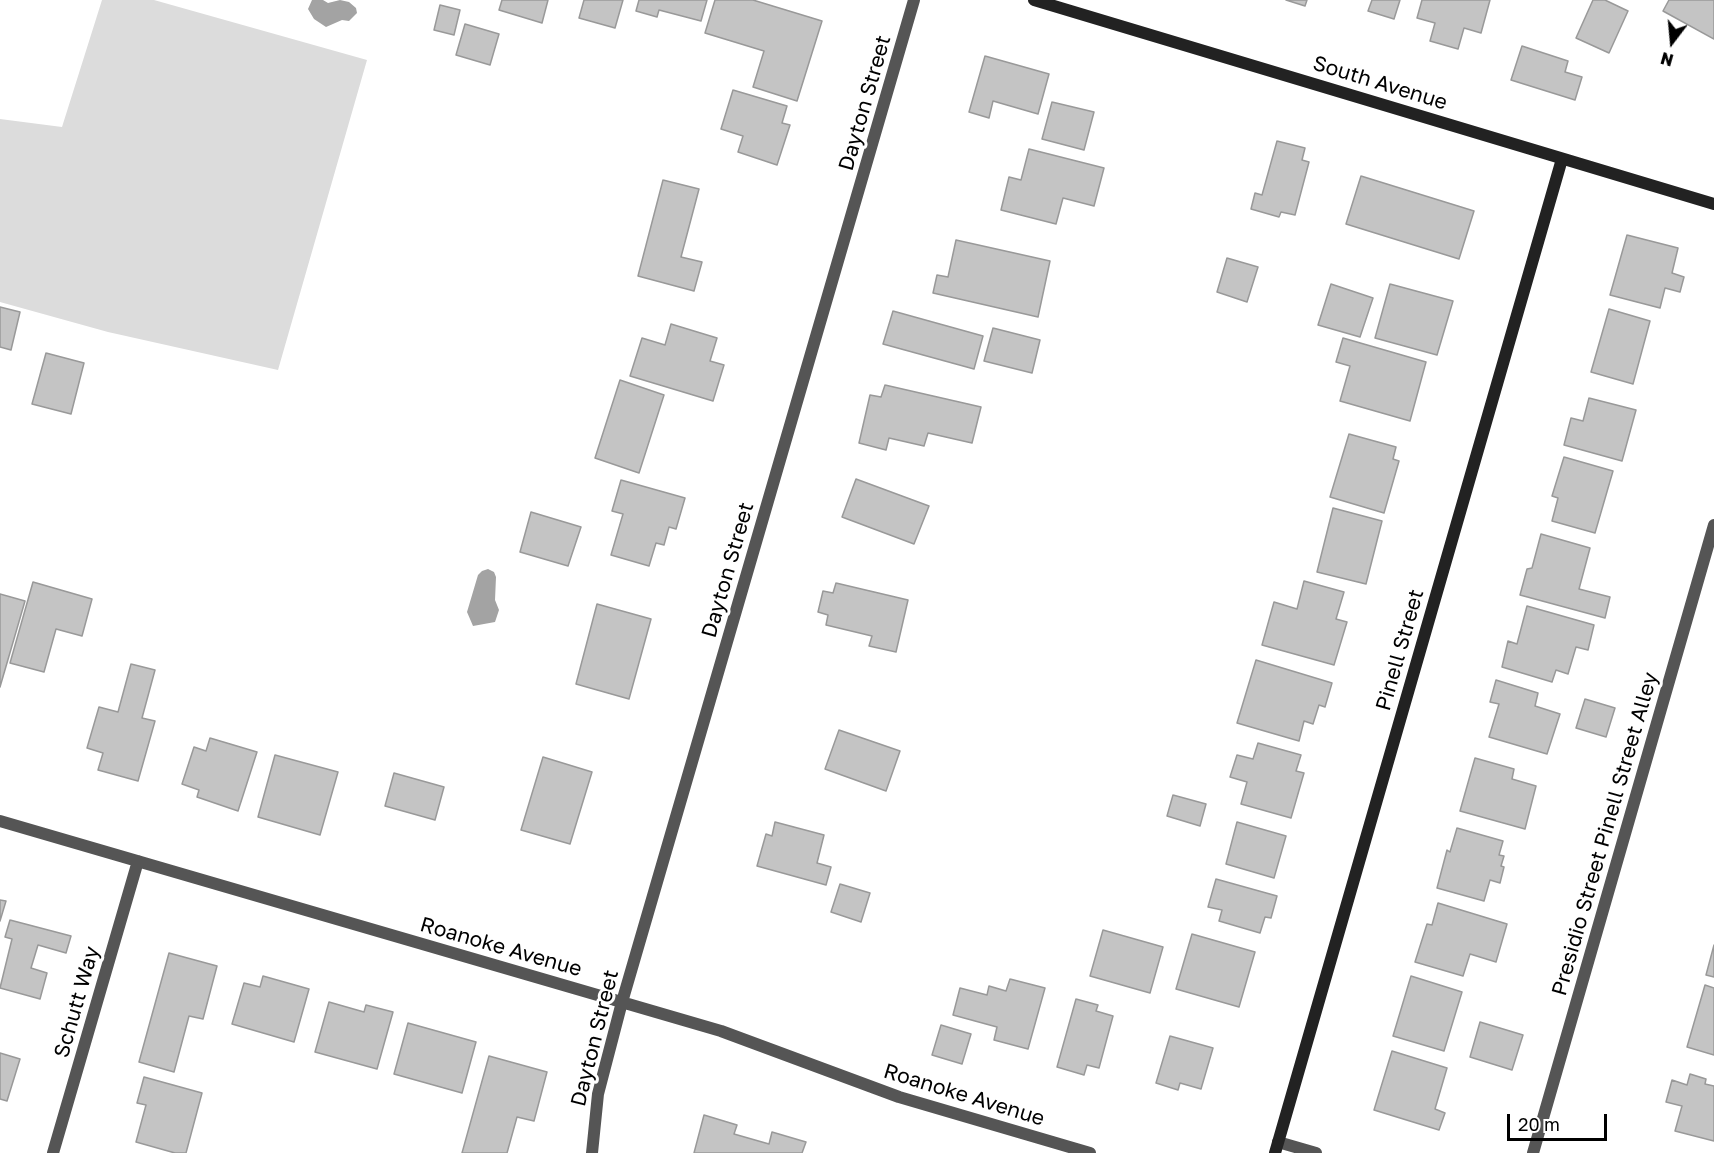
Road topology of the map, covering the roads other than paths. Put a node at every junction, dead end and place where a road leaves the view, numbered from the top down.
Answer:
1 (914, 0) edge
2 (1034, 0) edge
3 (1562, 159) junction
4 (1714, 204) edge
5 (1714, 525) edge
6 (0, 821) edge
7 (138, 861) junction
8 (622, 1002) junction
9 (1276, 1147) edge
10 (53, 1153) edge
11 (591, 1153) edge
12 (1090, 1153) edge
13 (1316, 1153) edge
14 (1533, 1153) edge

1 - 8 street, Dayton Street
2 - 3 street, South Avenue
3 - 4 street, South Avenue
3 - 9 street, Pinell Street
5 - 14 street, Presidio Street Pinell Street Alley
6 - 7 street, Roanoke Avenue
7 - 8 street, Roanoke Avenue
7 - 10 street, Schutt Way
8 - 11 street, Dayton Street
8 - 12 street, Roanoke Avenue
9 - 13 street

